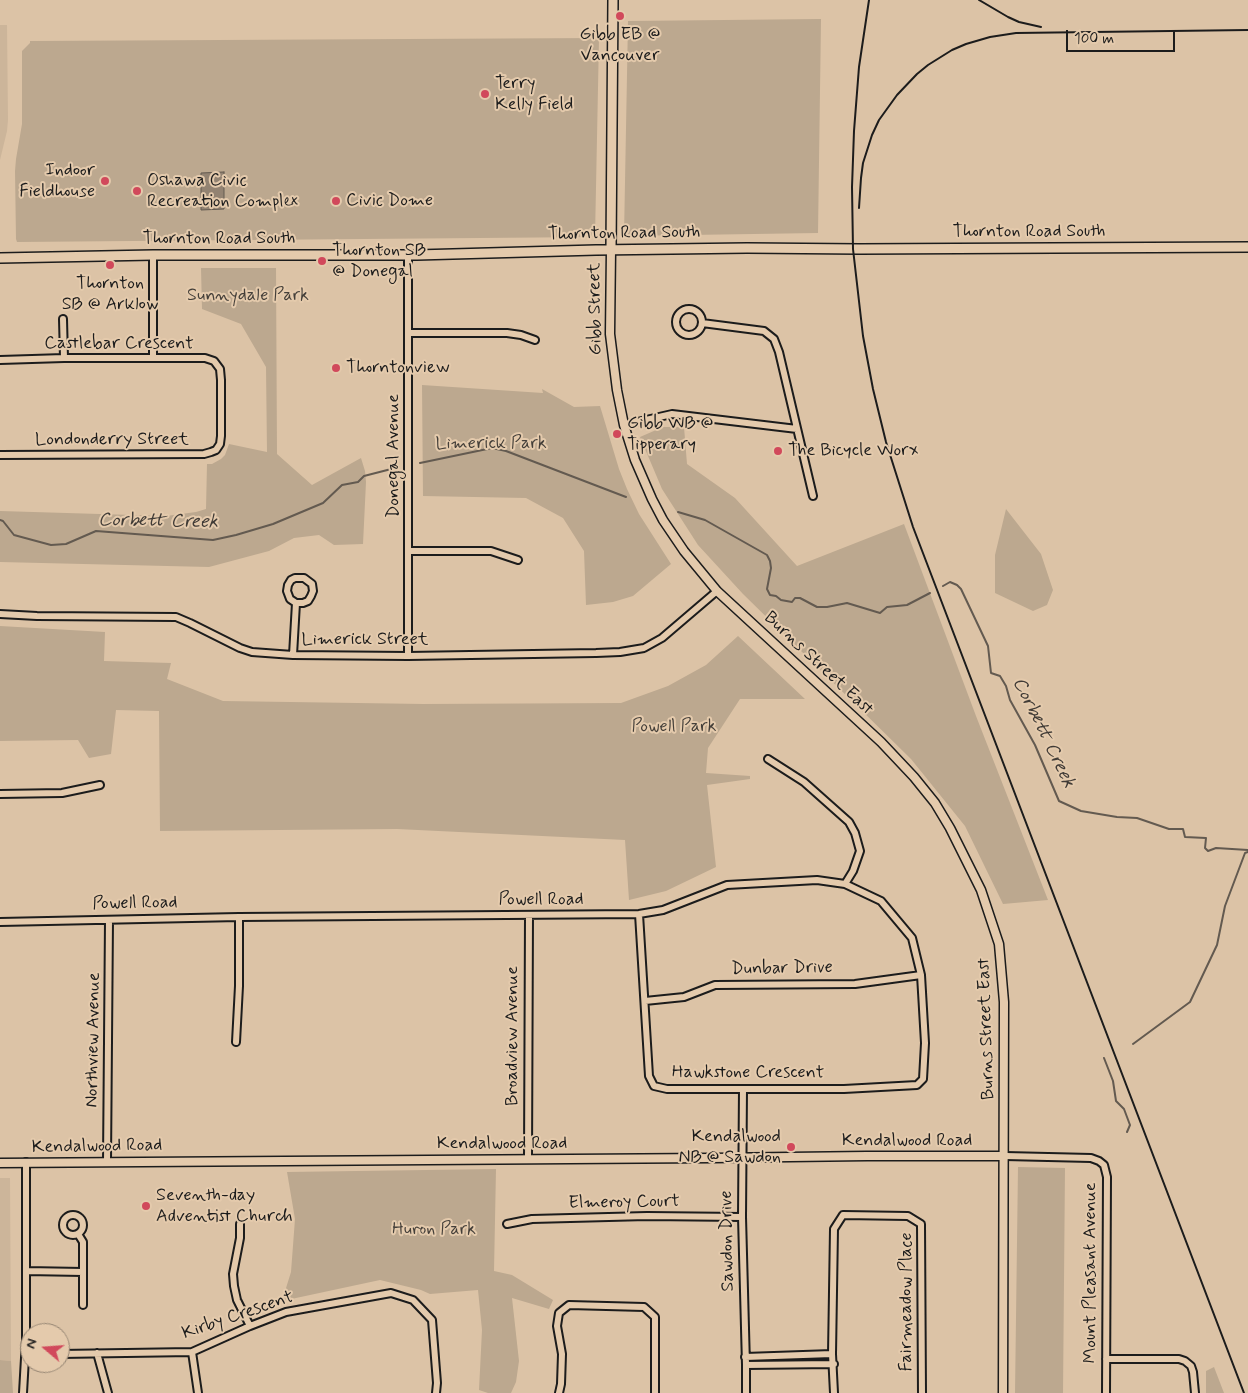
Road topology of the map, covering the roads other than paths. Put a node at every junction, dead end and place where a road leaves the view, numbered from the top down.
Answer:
1 (613, 0) edge
2 (1248, 247) edge
3 (611, 250) junction
4 (153, 255) junction
5 (408, 255) junction
6 (0, 258) edge
7 (62, 319) dead end
8 (702, 323) junction
9 (408, 333) junction
10 (535, 340) dead end
11 (64, 358) junction
12 (153, 358) junction
13 (0, 360) edge
14 (624, 425) junction
15 (797, 429) junction
16 (220, 444) joint
17 (0, 455) edge
18 (812, 496) dead end
19 (409, 551) junction
20 (518, 560) dead end
21 (717, 591) junction
22 (296, 603) junction
23 (0, 614) edge
24 (293, 655) junction
25 (408, 656) junction
26 (768, 759) dead end
27 (100, 784) dead end
28 (0, 794) edge
29 (845, 884) junction
30 (529, 914) junction
31 (639, 914) junction
32 (239, 917) junction
33 (109, 920) junction
34 (0, 922) edge
35 (921, 974) junction
36 (645, 1001) junction
37 (236, 1042) dead end
38 (923, 1079) joint
39 (743, 1089) junction
40 (1005, 1156) junction
41 (743, 1157) junction
42 (528, 1158) junction
43 (107, 1161) junction
44 (0, 1162) edge
45 (26, 1162) junction
46 (742, 1217) junction
47 (240, 1224) dead end
48 (506, 1224) dead end
49 (78, 1234) dead end
50 (26, 1271) junction
51 (83, 1272) junction
52 (83, 1305) dead end
53 (27, 1323) edge
54 (250, 1326) junction
55 (192, 1352) junction
56 (97, 1353) junction
57 (70, 1354) edge
58 (832, 1354) junction
59 (746, 1357) junction
60 (1106, 1358) junction
61 (834, 1364) junction
62 (746, 1365) junction
63 (26, 1373) edge
64 (23, 1393) edge
65 (108, 1393) edge
66 (198, 1393) edge
67 (436, 1393) edge
68 (559, 1393) edge
69 (654, 1393) edge
70 (746, 1393) edge
71 (834, 1393) edge
72 (922, 1393) edge
73 (1003, 1393) edge
74 (1106, 1393) edge
75 (1194, 1393) edge

1 - 3 main road, Gibb Street
2 - 3 main road, Thornton Road South
3 - 5 main road, Thornton Road South
3 - 14 street, Gibb Street
4 - 5 main road, Thornton Road South
4 - 6 main road, Thornton Road South
4 - 12 street
5 - 9 street, Donegal Avenue
7 - 11 street
8 - 8 street
8 - 15 street
9 - 10 street
9 - 19 street, Donegal Avenue
11 - 12 street, Castlebar Crescent
11 - 13 street, Castlebar Crescent
12 - 16 street, Castlebar Crescent
14 - 15 street
14 - 21 street, Gibb Street
15 - 18 street
16 - 17 street, Londonderry Street
19 - 20 street
19 - 25 street, Donegal Avenue
21 - 25 street, Limerick Street
21 - 40 street, Burns Street East
22 - 22 street
22 - 24 street
23 - 24 street, Limerick Street
24 - 25 street, Limerick Street
26 - 29 street
27 - 28 street
29 - 31 street, Powell Road
29 - 35 street, Powell Road
30 - 31 street, Powell Road
30 - 32 street, Powell Road
30 - 42 street, Broadview Avenue
31 - 36 street, Hawkstone Crescent
32 - 33 street, Powell Road
32 - 37 street
33 - 34 street, Powell Road
33 - 43 street, Northview Avenue
35 - 36 street, Dunbar Drive
35 - 38 street, Powell Road
36 - 39 street, Hawkstone Crescent
38 - 39 street, Hawkstone Crescent
39 - 41 street, Sawdon Drive
40 - 41 street, Kendalwood Road
40 - 60 street, Mount Pleasant Avenue
40 - 73 street, Burns Street East
41 - 42 street, Kendalwood Road
41 - 46 street, Sawdon Drive
42 - 43 street, Kendalwood Road
43 - 45 street, Kendalwood Road
44 - 45 street, Kendalwood Road
45 - 50 street
46 - 48 street, Elmeroy Court
46 - 59 street, Sawdon Drive
47 - 54 street
49 - 51 street
50 - 51 street
50 - 53 street
51 - 52 street
54 - 55 street, Kirby Crescent
54 - 67 street, Kirby Crescent
55 - 56 street, Kirby Crescent
55 - 66 street
56 - 57 street, Kirby Crescent
56 - 65 street
58 - 59 street
58 - 61 street, Fairmeadow Place
58 - 72 street, Fairmeadow Place
59 - 62 street, Sawdon Drive
60 - 74 street, Mount Pleasant Avenue
60 - 75 street
61 - 62 street
61 - 71 street, Fairmeadow Place
62 - 70 street, Sawdon Drive
63 - 64 street
68 - 69 street

